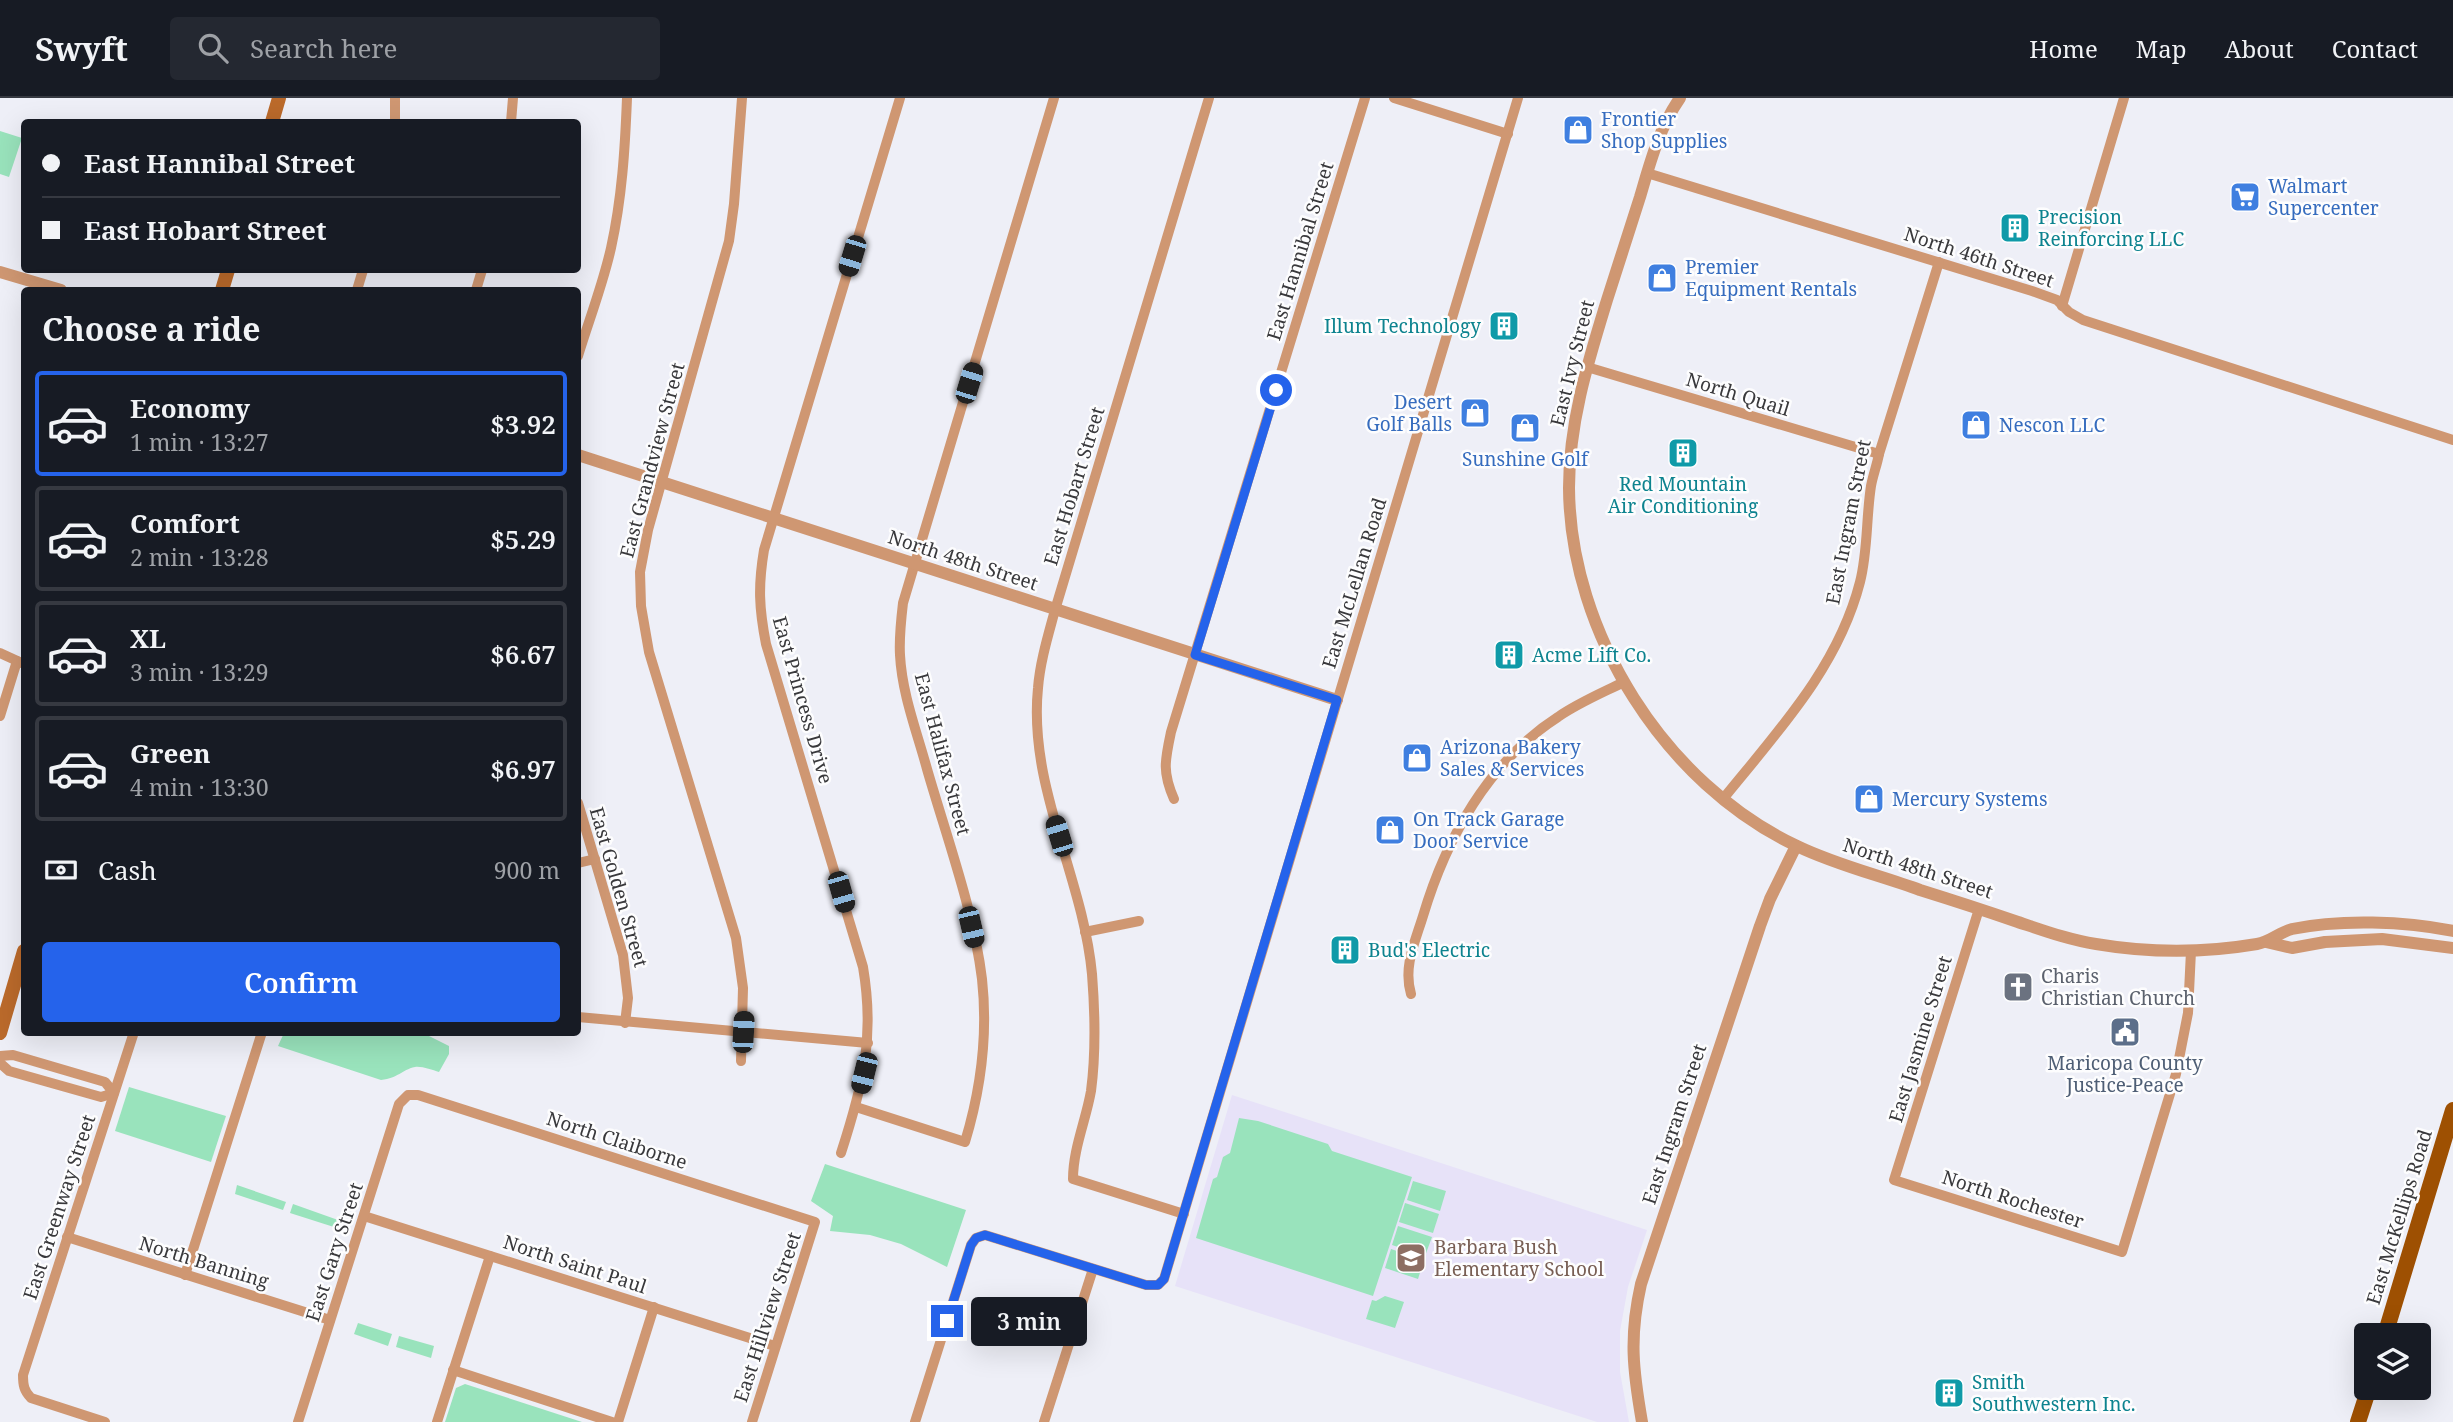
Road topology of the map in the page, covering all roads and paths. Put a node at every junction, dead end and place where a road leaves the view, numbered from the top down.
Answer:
1 (279, 98) edge
2 (395, 98) edge
3 (513, 98) edge
4 (627, 98) edge
5 (742, 98) edge
6 (900, 98) edge
7 (1054, 98) edge
8 (1209, 98) edge
9 (1365, 98) edge
10 (1394, 98) edge
11 (1518, 98) edge
12 (1680, 98) edge
13 (2124, 98) edge
14 (273, 119) edge
15 (395, 119) edge
16 (510, 119) edge
17 (1508, 134) junction
18 (1647, 173) junction
19 (1939, 262) junction
20 (0, 272) edge
21 (51, 287) edge
22 (2062, 306) junction
23 (581, 346) edge
24 (1587, 367) junction
25 (2453, 440) edge
26 (1879, 454) junction
27 (581, 456) edge
28 (660, 481) junction
29 (773, 519) junction
30 (914, 565) junction
31 (1055, 611) junction
32 (0, 653) edge
33 (1195, 655) junction
34 (21, 663) edge
35 (1624, 682) junction
36 (1337, 700) junction
37 (0, 716) edge
38 (1174, 799) dead end
39 (1723, 799) junction
40 (581, 813) edge
41 (1796, 846) junction
42 (595, 859) junction
43 (581, 862) edge
44 (1979, 909) junction
45 (1139, 921) dead end
46 (2453, 931) edge
47 (1085, 932) junction
48 (2266, 942) junction
49 (2453, 948) edge
50 (2191, 951) junction
51 (21, 961) edge
52 (1411, 994) dead end
53 (581, 1017) edge
54 (625, 1023) junction
55 (743, 1032) junction
56 (0, 1033) edge
57 (133, 1036) edge
58 (261, 1036) edge
59 (868, 1043) junction
60 (0, 1056) edge
61 (741, 1061) dead end
62 (0, 1063) edge
63 (114, 1093) junction
64 (407, 1095) joint
65 (856, 1107) junction
66 (2453, 1110) edge
67 (841, 1153) dead end
68 (1894, 1180) joint
69 (1184, 1214) junction
70 (364, 1216) junction
71 (815, 1222) joint
72 (67, 1237) junction
73 (490, 1256) junction
74 (1093, 1269) junction
75 (185, 1275) junction
76 (654, 1307) junction
77 (330, 1320) junction
78 (2389, 1323) edge
79 (775, 1346) junction
80 (453, 1370) junction
81 (2365, 1400) edge
82 (105, 1422) edge
83 (298, 1422) edge
84 (437, 1422) edge
85 (612, 1422) edge
86 (618, 1422) edge
87 (752, 1422) edge
88 (915, 1422) edge
89 (1044, 1422) edge
90 (1642, 1422) edge
91 (2358, 1422) edge

1 - 14 main road
2 - 15 street
3 - 16 street
4 - 23 street
5 - 28 street, East Grandview Street
6 - 29 street, East Princess Drive
7 - 30 street, East Halifax Street
8 - 31 street, East Hobart Street
9 - 33 street, East Hannibal Street
10 - 17 street
11 - 17 street, East McLellan Road
12 - 18 street, East Ivy Street
13 - 22 street
17 - 36 street, East McLellan Road
18 - 19 street, North 46th Street
18 - 24 street, East Ivy Street
19 - 22 street, North 46th Street
19 - 26 street, East Ingram Street
20 - 21 street
22 - 25 street, North 46th Street
24 - 26 street, North Quail
24 - 35 street, East Ivy Street
26 - 39 street, East Ingram Street
27 - 28 street, North 48th Street
28 - 29 street, North 48th Street
28 - 55 street, East Grandview Street
29 - 30 street, North 48th Street
29 - 59 street, East Princess Drive
30 - 31 street, North 48th Street
30 - 65 street, East Halifax Street
31 - 33 street, North 48th Street
31 - 47 street, East Hobart Street
32 - 34 street
33 - 36 street, North 48th Street
33 - 38 street, East Hannibal Street
34 - 37 street
35 - 39 street, North 48th Street
35 - 52 street
36 - 69 street, East McLellan Road
39 - 41 street, North 48th Street
40 - 42 street, East Golden Street
41 - 44 street, North 48th Street
41 - 90 street, East Ingram Street
42 - 43 street
42 - 54 street, East Golden Street
44 - 50 street, North 48th Street
44 - 68 street, East Jasmine Street
45 - 47 street
46 - 48 street, North 48th Street
47 - 69 street, East Hobart Street
48 - 49 street, North 48th Street
48 - 50 street, North 48th Street
50 - 68 street, North Rochester
51 - 56 main road
53 - 54 street
54 - 55 street
55 - 59 street
55 - 61 street, East Grandview Street
57 - 63 street, East Greenway Street
58 - 75 street
59 - 65 street, East Princess Drive
60 - 63 street
62 - 63 street
63 - 72 street, East Greenway Street
64 - 70 street, East Gary Street
64 - 71 street, North Claiborne
65 - 67 street, East Princess Drive
66 - 78 main road, East McKellips Road
69 - 74 street, East McLellan Road
70 - 73 street, North Saint Paul
70 - 77 street, East Gary Street
71 - 79 street, East Hillview Street
72 - 75 street, North Banning
72 - 82 street, East Greenway Street
73 - 76 street, North Saint Paul
73 - 80 street
74 - 88 street
74 - 89 street
75 - 77 street, North Banning
76 - 79 street, North Saint Paul
76 - 86 street
77 - 83 street, East Gary Street
79 - 87 street, East Hillview Street
80 - 84 street
80 - 85 street
81 - 91 main road

